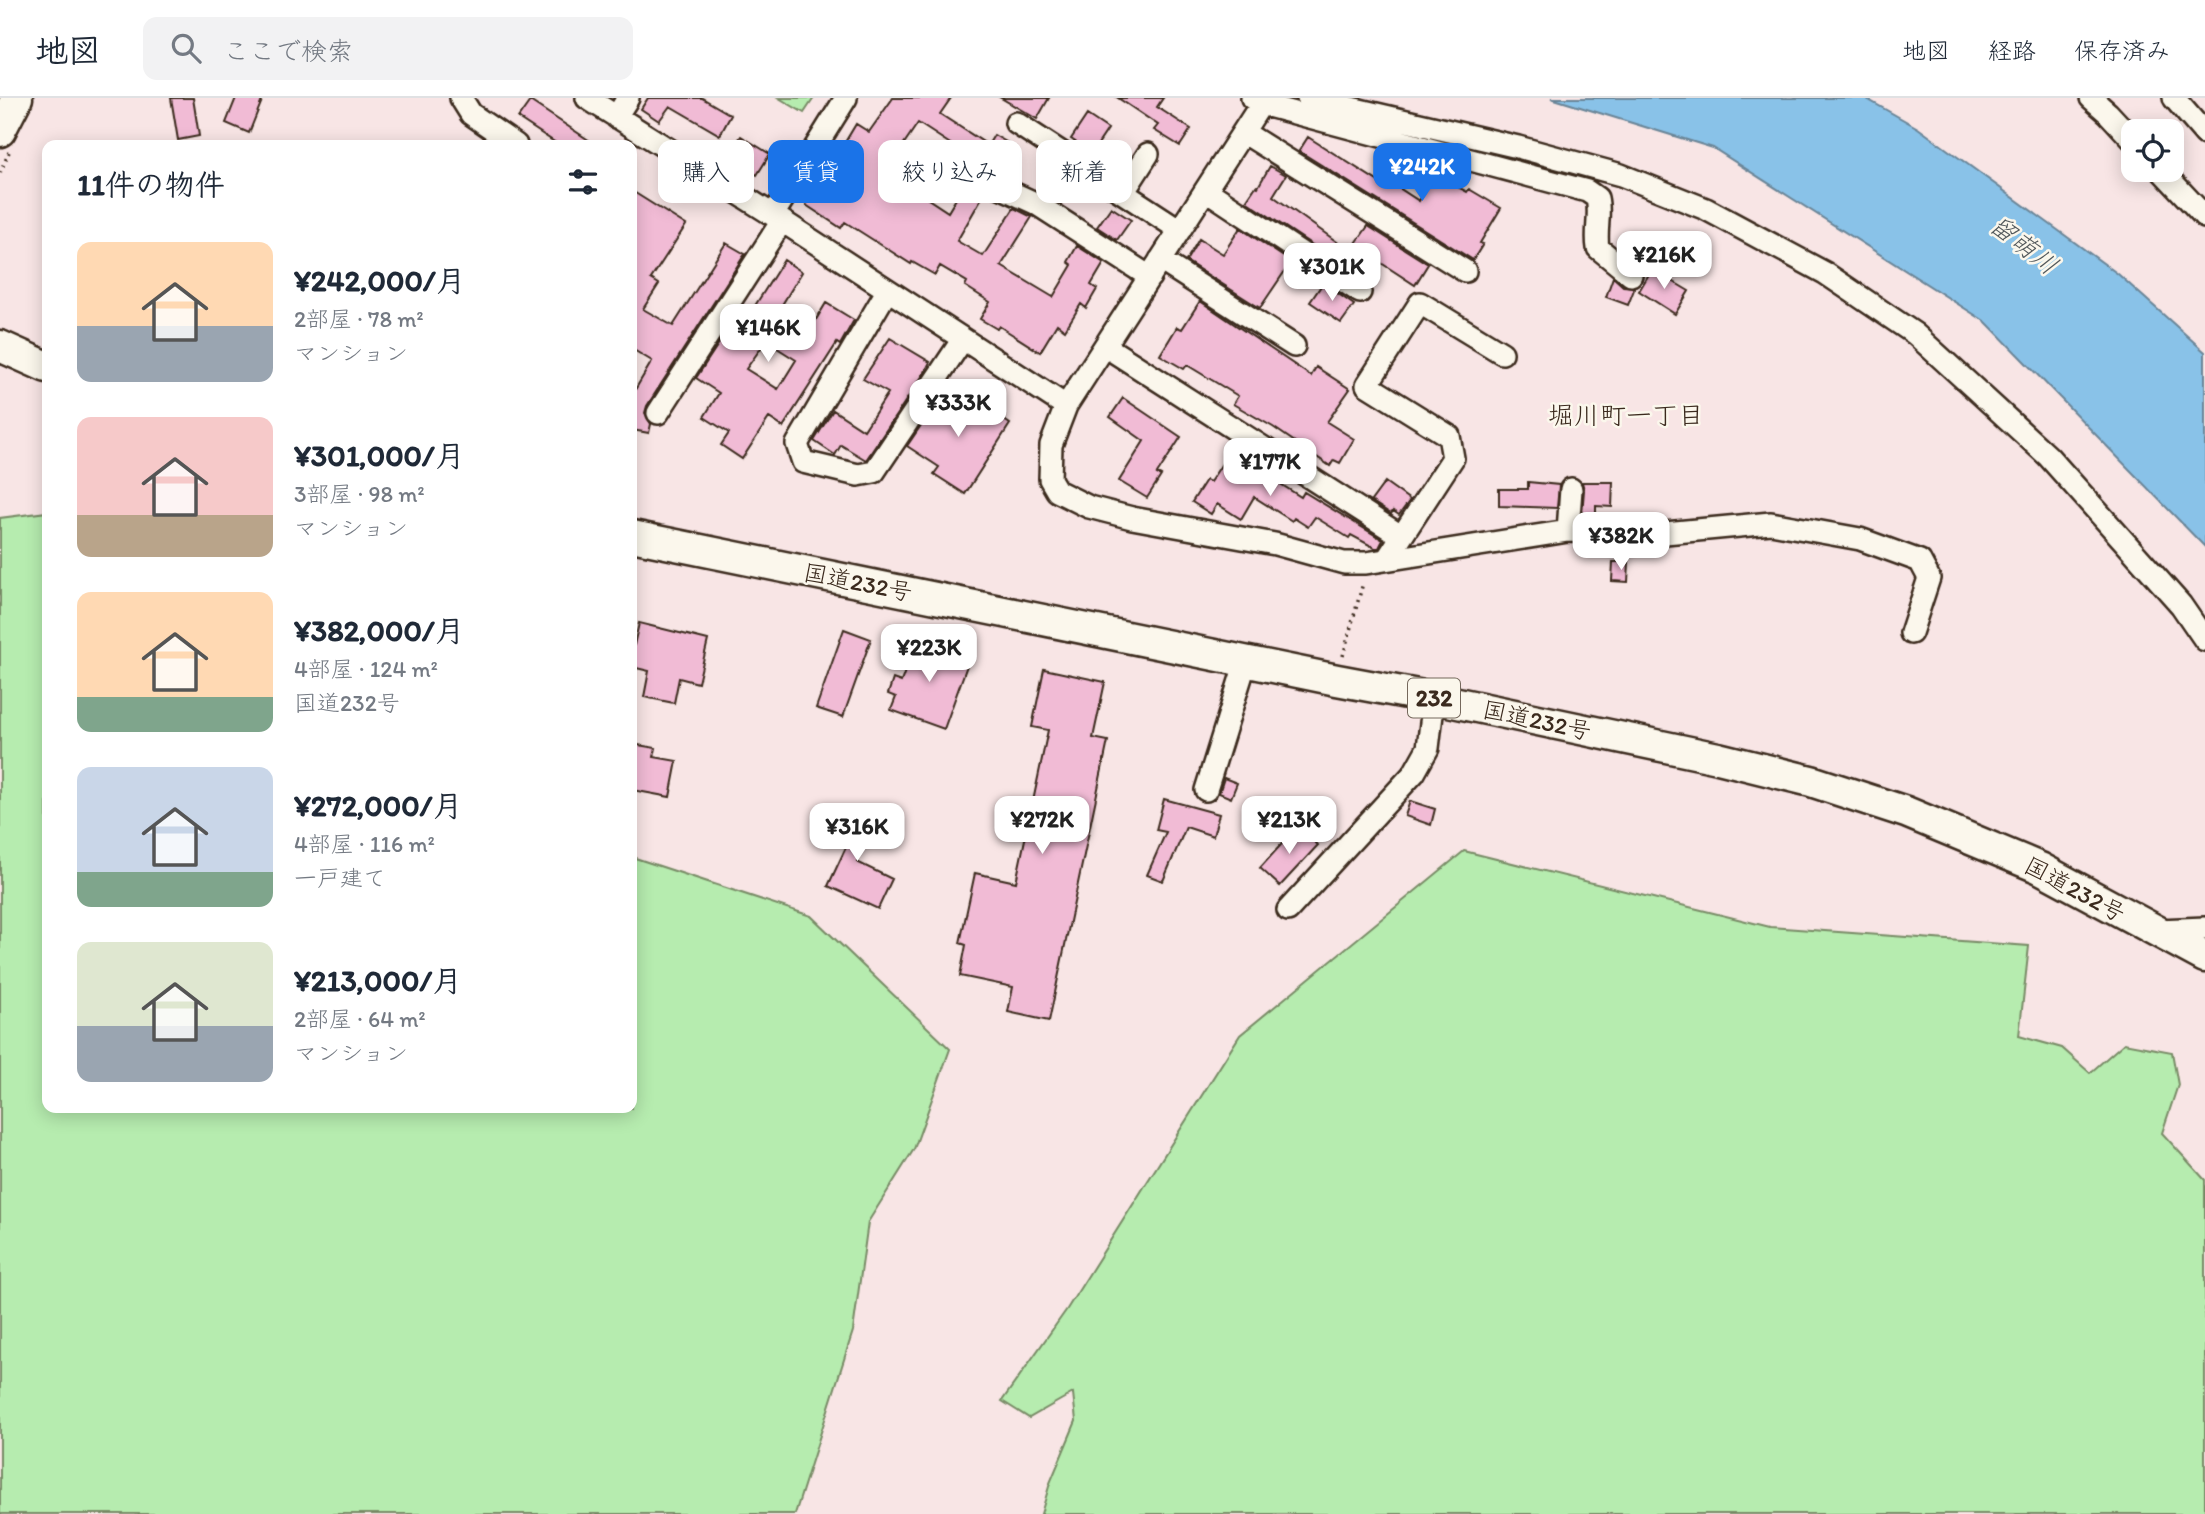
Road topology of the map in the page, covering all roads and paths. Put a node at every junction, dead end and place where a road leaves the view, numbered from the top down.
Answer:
1 (17, 98) edge
2 (460, 98) edge
3 (587, 98) edge
4 (628, 98) edge
5 (846, 98) edge
6 (1308, 98) edge
7 (2091, 98) edge
8 (2174, 98) edge
9 (1259, 100) edge
10 (616, 117) junction
11 (1016, 123) dead end
12 (2121, 127) edge
13 (0, 131) edge
14 (1243, 132) junction
15 (2205, 134) edge
16 (502, 140) edge
17 (1042, 140) edge
18 (1147, 154) dead end
19 (1132, 178) edge
20 (2172, 182) edge
21 (1206, 190) junction
22 (1022, 197) edge
23 (1132, 199) edge
24 (2205, 217) edge
25 (778, 218) junction
26 (1180, 230) junction
27 (1155, 269) junction
28 (1465, 271) dead end
29 (1631, 275) dead end
30 (887, 291) junction
31 (1360, 292) dead end
32 (963, 339) junction
33 (0, 346) edge
34 (1105, 346) junction
35 (1294, 346) dead end
36 (1502, 353) dead end
37 (42, 365) edge
38 (1066, 406) junction
39 (658, 413) dead end
40 (1571, 489) dead end
41 (1567, 531) junction
42 (1401, 536) junction
43 (637, 537) edge
44 (1376, 561) junction
45 (1911, 633) dead end
46 (2205, 640) edge
47 (1245, 661) junction
48 (1336, 680) junction
49 (1434, 698) junction
50 (1206, 790) dead end
51 (1289, 911) dead end
52 (2205, 928) edge
53 (2153, 931) junction
54 (2205, 957) edge

1 - 13 highway
2 - 16 street
3 - 10 street
4 - 10 street
5 - 25 street
6 - 46 street
7 - 12 street
8 - 15 street
9 - 14 street
9 - 29 street
10 - 25 street
11 - 17 street
14 - 21 street
14 - 28 street
18 - 19 street
20 - 24 street
21 - 26 street
21 - 31 street
22 - 27 street
23 - 26 street
25 - 30 street
25 - 39 street
26 - 27 street
27 - 34 street
27 - 35 street
30 - 32 street
30 - 32 street
32 - 38 street
33 - 37 highway
34 - 38 street
34 - 42 street
36 - 42 street
38 - 44 street
40 - 41 street
41 - 44 street
41 - 45 street
42 - 44 street
43 - 47 highway, 国道232号 / 232
44 - 48 path
47 - 48 highway, 国道232号 / 232
47 - 50 street
48 - 49 highway, 国道232号 / 232
49 - 51 street
49 - 53 highway, 国道232号 / 232
52 - 53 street
53 - 54 highway, 国道232号 / 232

